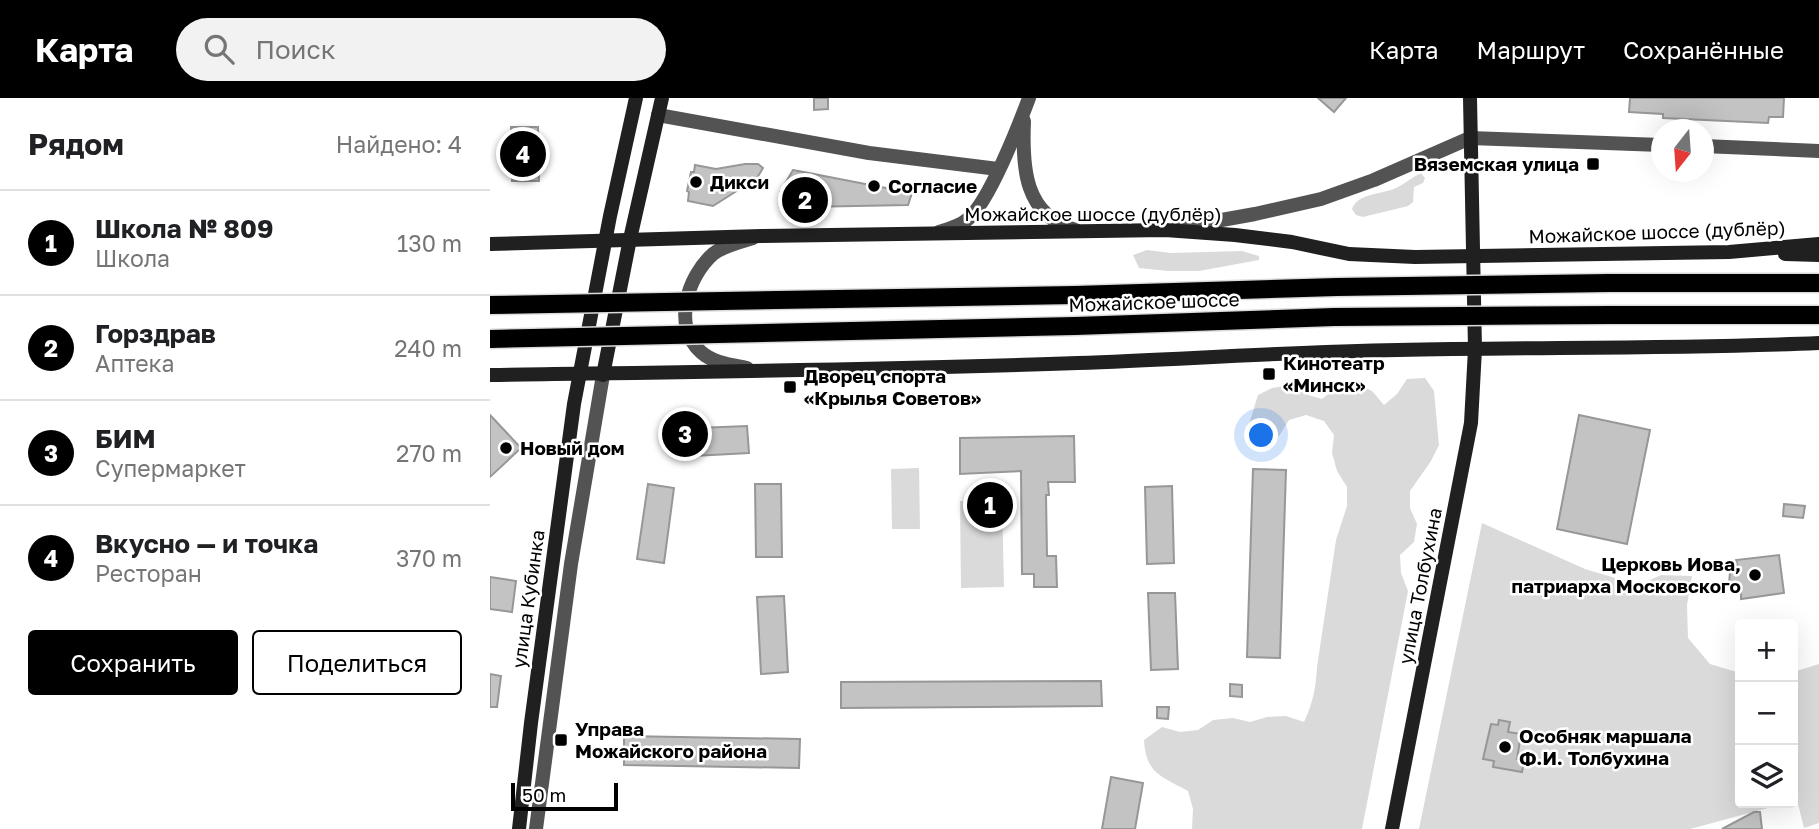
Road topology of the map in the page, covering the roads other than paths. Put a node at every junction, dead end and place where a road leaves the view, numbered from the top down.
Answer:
1 (636, 98) edge
2 (662, 98) edge
3 (1470, 98) edge
4 (1027, 104) edge
5 (658, 116) junction
6 (1470, 138) junction
7 (1651, 145) edge
8 (1714, 146) edge
9 (1819, 151) edge
10 (998, 169) junction
11 (1165, 230) junction
12 (1076, 231) junction
13 (934, 233) junction
14 (761, 236) junction
15 (605, 239) junction
16 (630, 239) junction
17 (490, 244) edge
18 (1819, 244) edge
19 (1729, 252) junction
20 (1819, 255) edge
21 (1474, 256) junction
22 (1819, 283) edge
23 (490, 305) edge
24 (1819, 315) edge
25 (490, 339) edge
26 (1816, 345) edge
27 (1475, 349) junction
28 (754, 369) junction
29 (490, 374) edge
30 (579, 375) junction
31 (603, 375) junction
32 (519, 829) edge
33 (536, 829) edge
34 (1392, 829) edge

1 - 15 main road, улица Кубинка
2 - 5 main road
3 - 6 main road
4 - 10 street
4 - 12 street
5 - 10 street
5 - 16 main road
6 - 7 street
6 - 11 street
6 - 21 main road
8 - 9 street
10 - 13 street
11 - 12 main road, Можайское шоссе (дублёр)
11 - 21 main road, Можайское шоссе (дублёр)
12 - 13 main road, Можайское шоссе (дублёр)
13 - 14 main road, Можайское шоссе (дублёр)
14 - 16 main road, Можайское шоссе (дублёр)
14 - 28 street
15 - 16 main road, Можайское шоссе (дублёр)
15 - 17 main road, Можайское шоссе (дублёр)
15 - 30 main road, улица Кубинка
16 - 31 main road
18 - 19 main road, Можайское шоссе (дублёр)
19 - 20 main road
19 - 21 main road, Можайское шоссе (дублёр)
21 - 27 main road, улица Толбухина
22 - 23 main road, Можайское шоссе, bridge
24 - 25 main road, Можайское шоссе, bridge
26 - 27 main road
27 - 28 main road
27 - 34 main road, улица Толбухина
28 - 31 main road
29 - 30 main road
30 - 31 main road
30 - 32 main road, улица Кубинка
31 - 33 street

